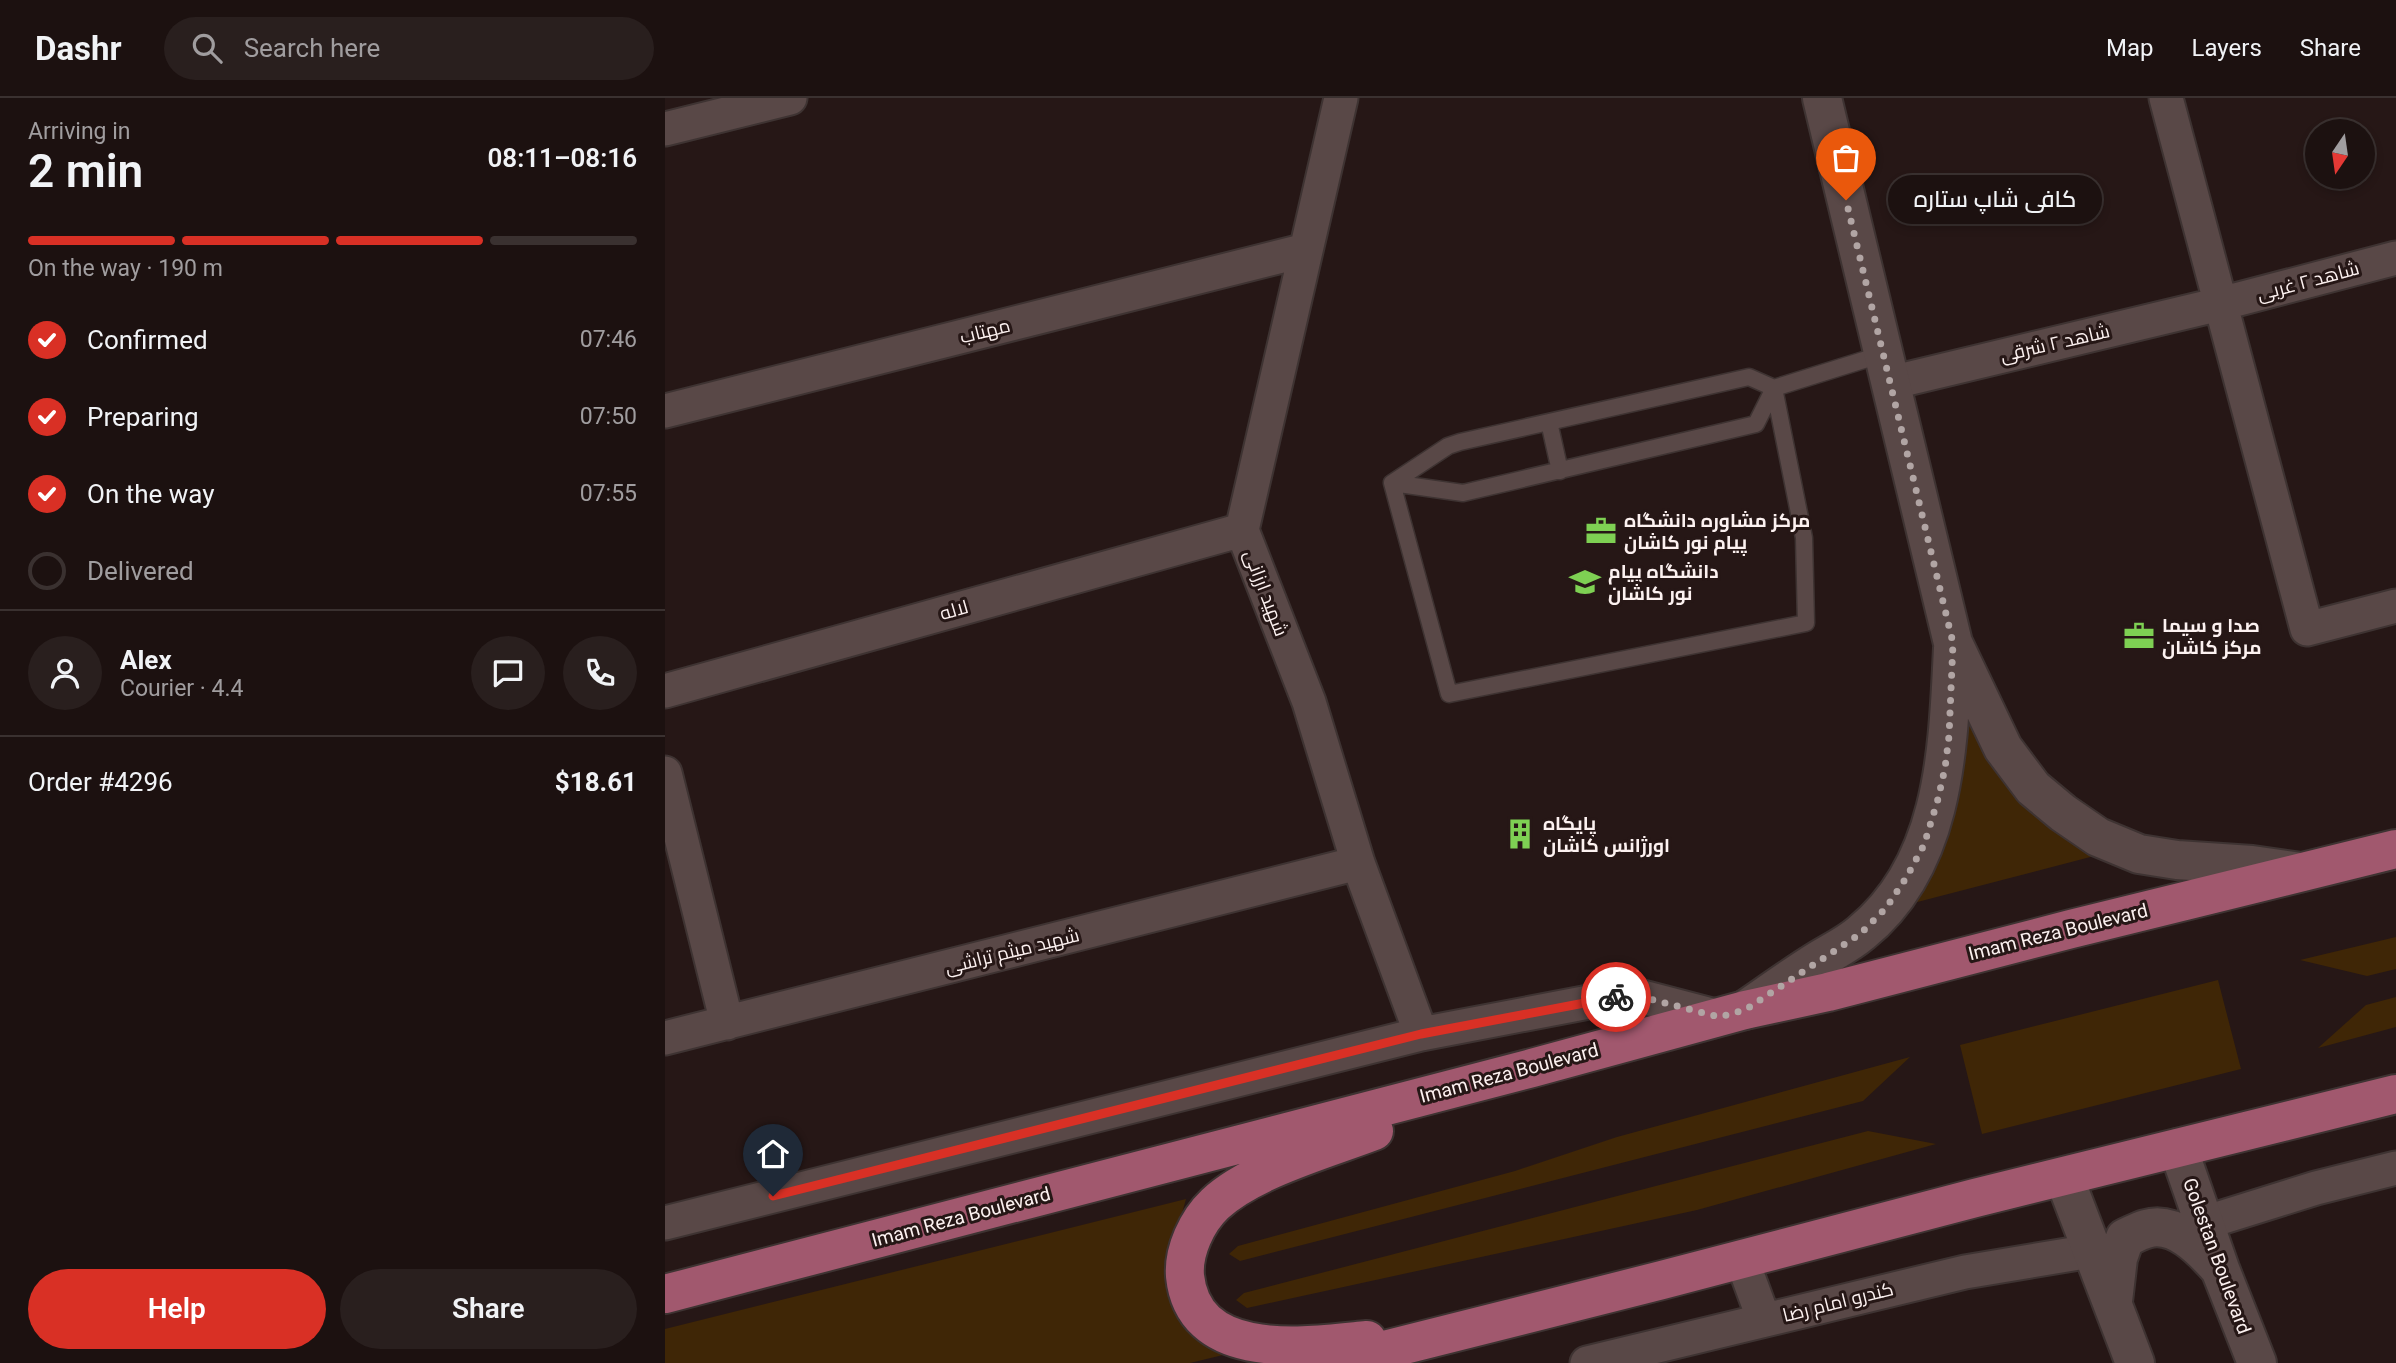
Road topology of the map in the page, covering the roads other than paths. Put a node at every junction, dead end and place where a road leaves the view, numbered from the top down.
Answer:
1 (790, 98) edge
2 (1341, 98) edge
3 (1822, 98) edge
4 (2166, 98) edge
5 (665, 129) edge
6 (1306, 250) junction
7 (2396, 258) edge
8 (2220, 304) junction
9 (1887, 368) junction
10 (1773, 388) junction
11 (665, 411) edge
12 (1549, 422) junction
13 (1560, 471) junction
14 (1392, 483) junction
15 (1242, 530) junction
16 (2396, 606) edge
17 (1953, 643) junction
18 (665, 691) edge
19 (665, 774) edge
20 (2396, 833) edge
21 (2396, 849) edge
22 (2344, 862) junction
23 (1358, 863) junction
24 (2301, 872) junction
25 (1732, 1013) junction
26 (727, 1023) junction
27 (1421, 1034) junction
28 (665, 1038) edge
29 (1552, 1062) junction
30 (2396, 1094) edge
31 (2178, 1148) junction
32 (2396, 1168) edge
33 (2064, 1177) junction
34 (665, 1223) edge
35 (2204, 1223) junction
36 (2091, 1251) junction
37 (1742, 1260) junction
38 (2220, 1269) junction
39 (665, 1294) edge
40 (2112, 1307) junction
41 (1764, 1320) junction
42 (1473, 1329) junction
43 (1333, 1363) edge
44 (1587, 1363) edge
45 (2135, 1363) edge
46 (2257, 1363) edge

1 - 5 street
2 - 6 street, شهید ارزانی
3 - 9 main road
4 - 8 street
6 - 11 street, مهتاب
6 - 15 street, شهید ارزانی
7 - 8 street, شاهد ۲ غربی
8 - 9 street, شاهد ۲ شرقی
8 - 16 street
9 - 10 lane
9 - 17 main road
10 - 12 lane
10 - 13 lane
10 - 14 lane
12 - 13 lane
12 - 14 lane
13 - 14 lane
15 - 18 street, لاله
15 - 23 street, شهید ارزانی
17 - 24 main road
17 - 25 main road
19 - 26 street
20 - 22 main road
21 - 22 main road, Imam Reza Boulevard
22 - 24 main road, Imam Reza Boulevard
23 - 26 street, شهید میثم تراشی
23 - 27 street, شهید ارزانی
24 - 25 main road, Imam Reza Boulevard
25 - 27 street
25 - 29 main road, Imam Reza Boulevard
26 - 28 street, شهید میثم تراشی
27 - 34 street
29 - 39 main road, Imam Reza Boulevard
29 - 42 main road
30 - 31 main road
31 - 33 main road
31 - 35 main road, Golestan Boulevard
32 - 35 street
33 - 36 main road
33 - 37 main road
35 - 38 main road, Golestan Boulevard
36 - 40 main road
36 - 41 street, کندرو امام رضا
37 - 41 street
37 - 42 main road
38 - 40 main road
38 - 46 main road, Golestan Boulevard
40 - 45 main road
41 - 44 street, کندرو امام رضا
42 - 43 main road

